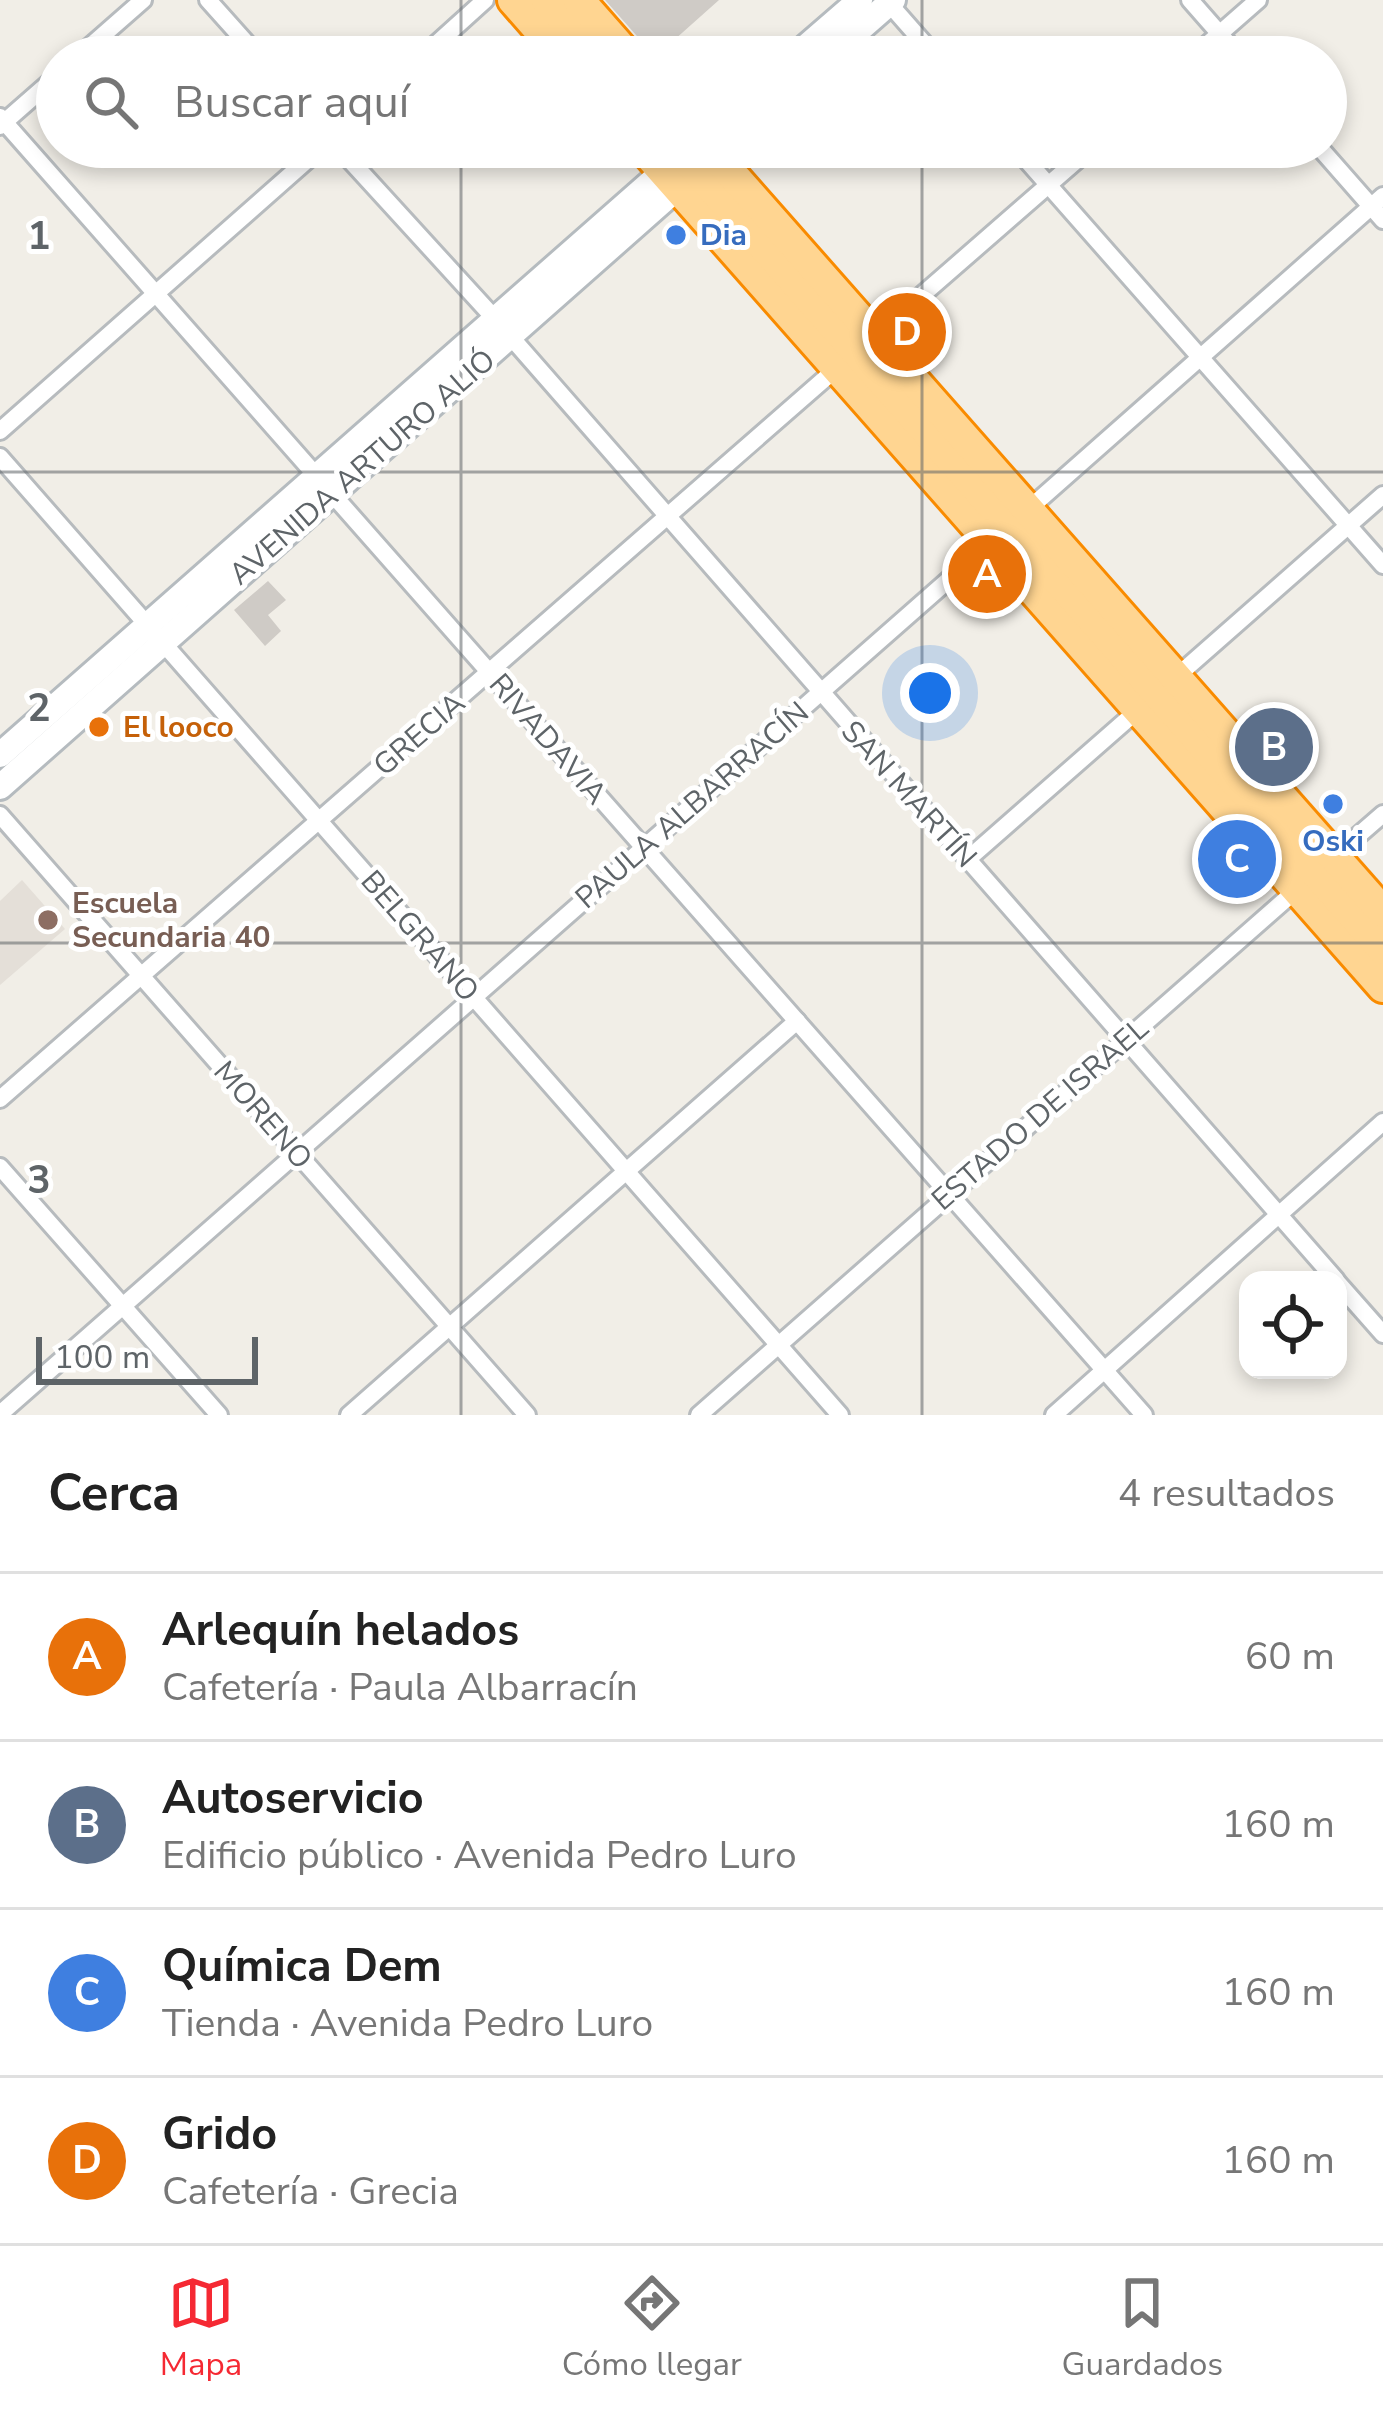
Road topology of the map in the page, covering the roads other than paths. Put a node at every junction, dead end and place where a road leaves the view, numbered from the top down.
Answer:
1 (143, 0) edge
2 (208, 0) edge
3 (485, 0) edge
4 (513, 0) edge
5 (547, 0) edge
6 (579, 0) edge
7 (860, 0) edge
8 (1190, 0) edge
9 (1258, 0) edge
10 (889, 1) edge
11 (1219, 34) junction
12 (102, 36) edge
13 (240, 36) edge
14 (445, 36) edge
15 (545, 36) edge
16 (579, 36) edge
17 (611, 36) edge
18 (818, 36) edge
19 (851, 36) edge
20 (918, 36) edge
21 (1217, 36) edge
22 (36, 93) edge
23 (2, 121) edge
24 (36, 159) edge
25 (44, 168) edge
26 (298, 168) edge
27 (357, 168) edge
28 (683, 168) edge
29 (699, 168) edge
30 (701, 168) edge
31 (702, 168) edge
32 (1034, 168) edge
33 (1068, 168) edge
34 (1340, 168) edge
35 (1049, 185) junction
36 (1379, 207) edge
37 (156, 293) junction
38 (503, 328) junction
39 (875, 336) junction
40 (1200, 357) junction
41 (837, 368) junction
42 (0, 431) edge
43 (0, 457) edge
44 (328, 484) junction
45 (1383, 494) edge
46 (666, 519) junction
47 (1348, 525) junction
48 (1010, 526) junction
49 (1383, 565) edge
50 (156, 634) junction
51 (490, 672) junction
52 (1176, 677) junction
53 (819, 693) junction
54 (1138, 710) junction
55 (0, 755) edge
56 (0, 787) edge
57 (0, 814) edge
58 (1383, 814) edge
59 (319, 821) junction
60 (644, 848) junction
61 (968, 860) junction
62 (1316, 873) junction
63 (1383, 913) edge
64 (1383, 949) edge
65 (140, 976) junction
66 (1383, 987) edge
67 (474, 997) junction
68 (797, 1021) junction
69 (1125, 1039) junction
70 (0, 1099) edge
71 (1383, 1122) edge
72 (296, 1153) junction
73 (0, 1167) edge
74 (626, 1171) junction
75 (950, 1194) junction
76 (1279, 1216) junction
77 (1328, 1271) edge
78 (1347, 1293) edge
79 (123, 1306) junction
80 (449, 1327) junction
81 (1383, 1334) edge
82 (778, 1345) junction
83 (1105, 1370) junction
84 (0, 1414) edge
85 (218, 1415) edge
86 (350, 1415) edge
87 (527, 1415) edge
88 (699, 1415) edge
89 (840, 1415) edge
90 (1054, 1415) edge
91 (1144, 1415) edge

1 - 12 street
2 - 13 street
3 - 14 street
4 - 15 highway
5 - 16 highway
6 - 17 highway
7 - 18 main road
8 - 11 street
9 - 11 street
10 - 19 main road
10 - 20 street
11 - 21 street
22 - 23 street
23 - 24 street, RIVADAVIA
25 - 37 street, RIVADAVIA
26 - 37 street
27 - 38 street, SAN MARTÍN
28 - 38 main road, AVENIDA ARTURO ALIÓ
29 - 41 highway
30 - 48 highway
31 - 39 highway
32 - 35 street
33 - 35 street
34 - 36 street
35 - 39 street
35 - 40 street
36 - 40 street, PAULA ALBARRACÍN
37 - 42 street
37 - 44 street, RIVADAVIA
38 - 44 main road, AVENIDA ARTURO ALIÓ
38 - 46 street, SAN MARTÍN
39 - 48 highway
40 - 47 street
40 - 48 street, PAULA ALBARRACÍN
41 - 46 street, GRECIA
41 - 48 highway
43 - 50 street, BELGRANO
44 - 50 main road, AVENIDA ARTURO ALIÓ
44 - 51 street, RIVADAVIA
45 - 47 street
46 - 51 street, GRECIA
46 - 53 street, SAN MARTÍN
47 - 49 street
47 - 52 street
48 - 52 highway
48 - 53 street, PAULA ALBARRACÍN
48 - 54 highway
48 - 62 highway
50 - 55 main road, AVENIDA ARTURO ALIÓ
50 - 56 main road, AVENIDA ARTURO ALIÓ
50 - 59 street, BELGRANO
51 - 59 street, GRECIA
51 - 60 street, RIVADAVIA
52 - 62 highway
53 - 60 street, PAULA ALBARRACÍN
53 - 61 street, SAN MARTÍN
54 - 61 street
54 - 62 highway
57 - 65 street, MORENO
58 - 62 street, ESTADO DE ISRAEL
59 - 65 street, GRECIA
59 - 67 street, BELGRANO
60 - 67 street, PAULA ALBARRACÍN
60 - 68 street, RIVADAVIA
61 - 69 street, SAN MARTÍN
62 - 63 highway
62 - 64 highway
62 - 66 highway
62 - 69 street, ESTADO DE ISRAEL
65 - 70 street, GRECIA
65 - 72 street, MORENO
67 - 72 street, PAULA ALBARRACÍN
67 - 74 street, BELGRANO
68 - 74 street
68 - 75 street, RIVADAVIA
69 - 75 street, ESTADO DE ISRAEL
69 - 76 street, SAN MARTÍN
71 - 76 street
72 - 79 street, PAULA ALBARRACÍN
72 - 80 street, MORENO
73 - 79 street
74 - 80 street
74 - 82 street, BELGRANO
75 - 82 street, ESTADO DE ISRAEL
75 - 83 street, RIVADAVIA
76 - 77 street, SAN MARTÍN
76 - 83 street
78 - 81 street, SAN MARTÍN
79 - 84 street, PAULA ALBARRACÍN
79 - 85 street
80 - 86 street
80 - 87 street, MORENO
82 - 88 street, ESTADO DE ISRAEL
82 - 89 street, BELGRANO
83 - 90 street
83 - 91 street, RIVADAVIA

